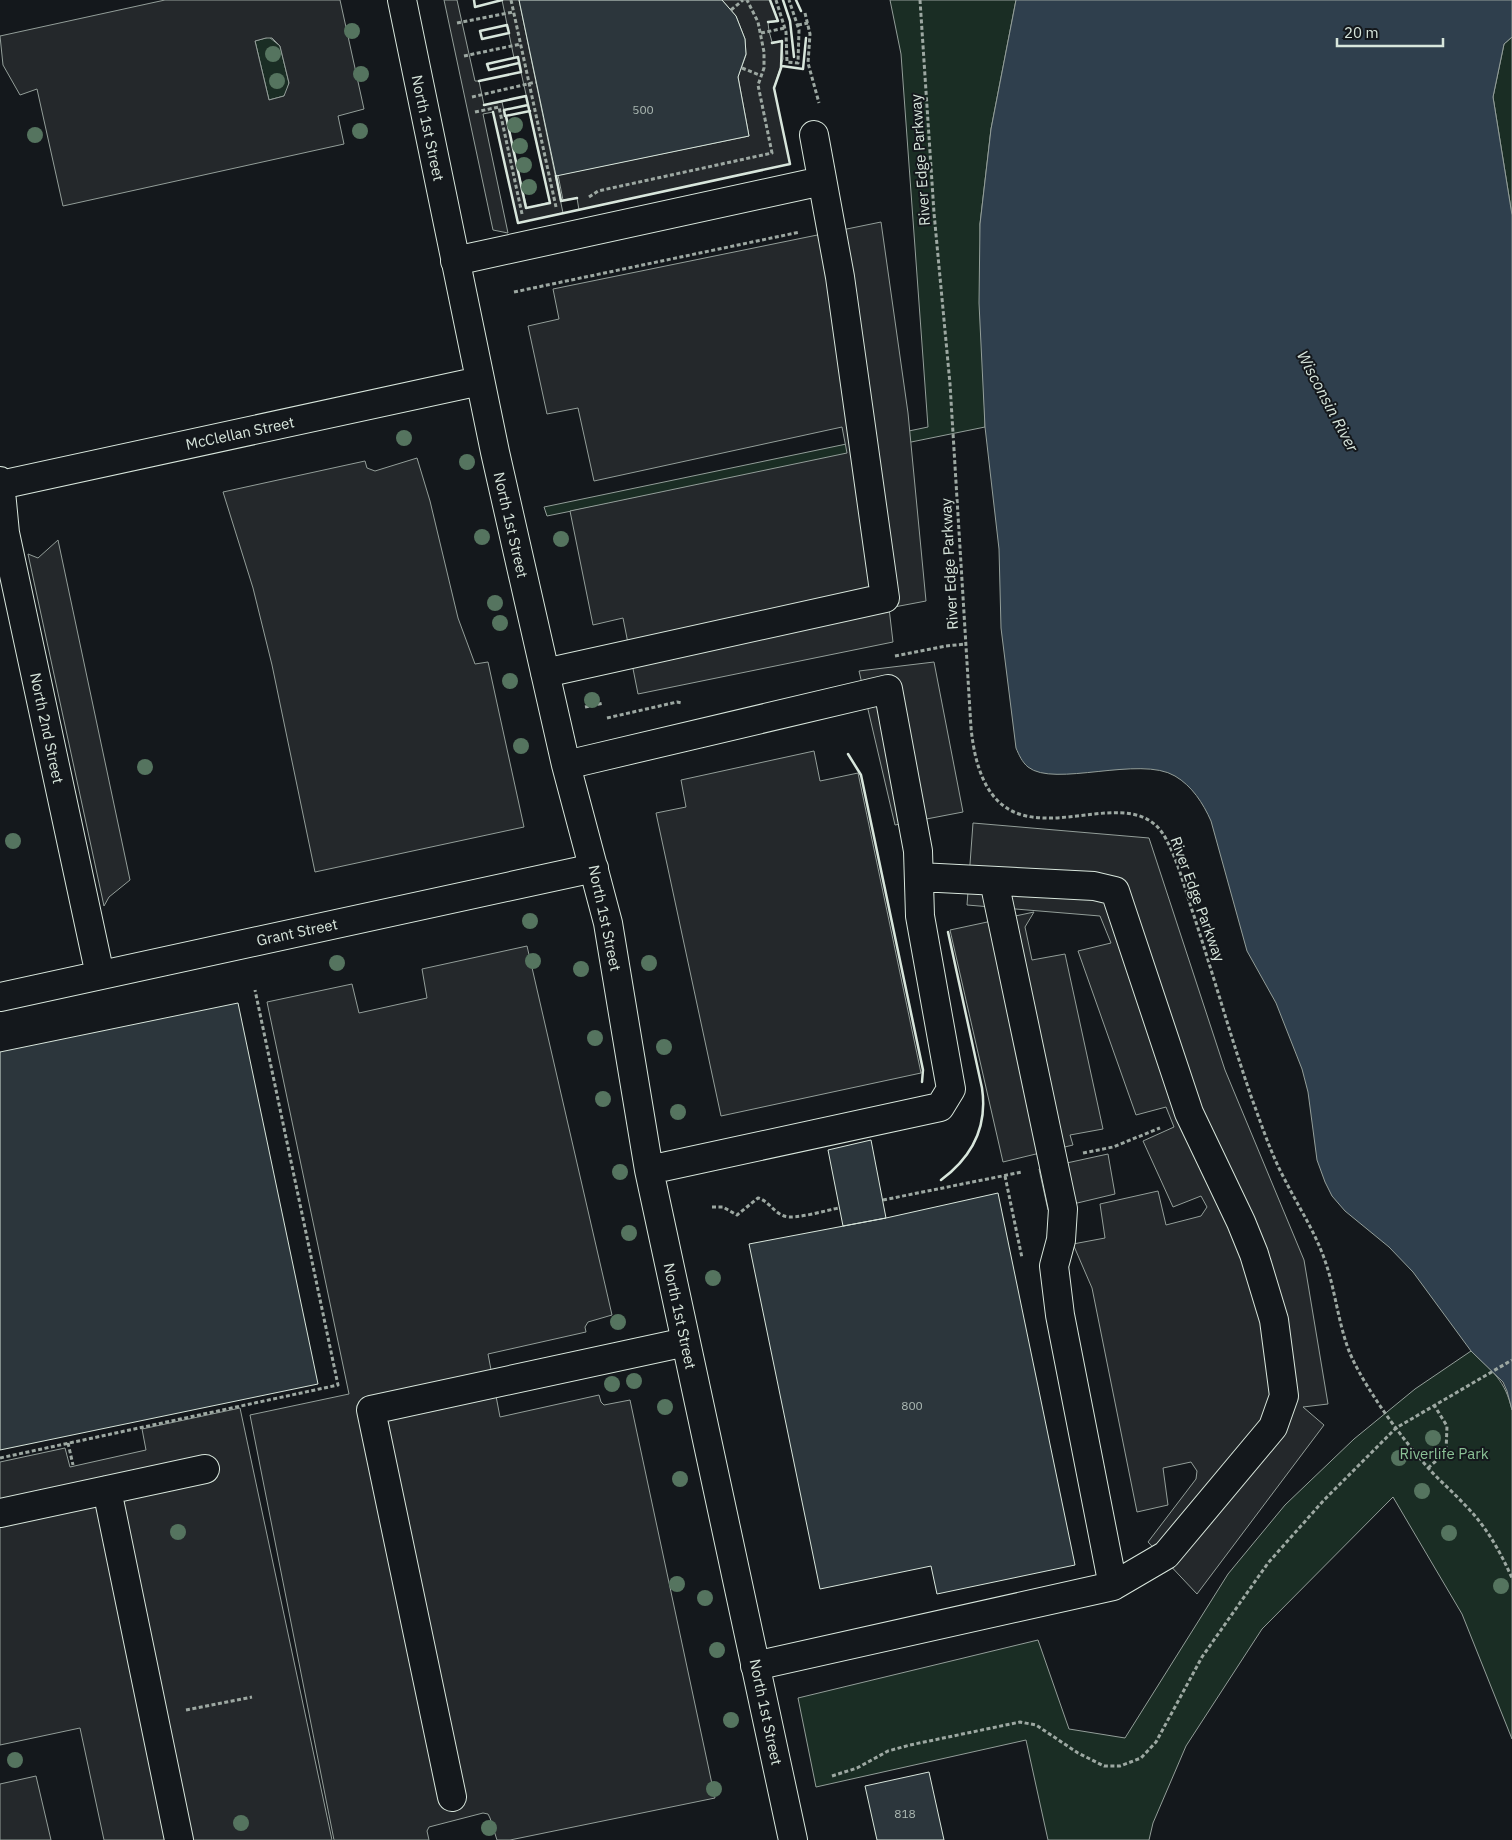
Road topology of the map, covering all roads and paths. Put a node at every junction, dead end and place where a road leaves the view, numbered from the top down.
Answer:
1 (402, 0) edge
2 (511, 0) edge
3 (745, 0) edge
4 (776, 0) edge
5 (789, 0) edge
6 (920, 0) edge
7 (731, 10) dead end
8 (514, 12) junction
9 (805, 13) dead end
10 (457, 23) dead end
11 (808, 23) junction
12 (798, 25) junction
13 (785, 28) junction
14 (761, 33) junction
15 (521, 44) junction
16 (464, 56) dead end
17 (742, 68) dead end
18 (762, 76) junction
19 (536, 82) dead end
20 (530, 84) junction
21 (472, 97) dead end
22 (820, 107) dead end
23 (476, 112) dead end
24 (814, 135) dead end
25 (822, 181) junction
26 (585, 200) dead end
27 (562, 208) dead end
28 (557, 209) junction
29 (548, 211) dead end
30 (531, 215) dead end
31 (808, 230) dead end
32 (455, 261) junction
33 (514, 292) dead end
34 (480, 381) junction
35 (0, 481) edge
36 (0, 485) edge
37 (545, 673) junction
38 (566, 765) junction
39 (594, 868) junction
40 (919, 876) junction
41 (994, 881) junction
42 (100, 975) junction
43 (255, 990) dead end
44 (0, 997) edge
45 (1164, 1126) dead end
46 (1076, 1154) dead end
47 (649, 1170) junction
48 (1031, 1170) dead end
49 (1005, 1176) junction
50 (883, 1200) dead end
51 (712, 1207) dead end
52 (839, 1208) dead end
53 (1022, 1260) dead end
54 (686, 1342) junction
55 (1512, 1360) edge
56 (1434, 1405) junction
57 (1396, 1428) junction
58 (0, 1458) edge
59 (1428, 1468) junction
60 (204, 1469) dead end
61 (108, 1490) junction
62 (0, 1513) edge
63 (1512, 1578) edge
64 (1113, 1586) junction
65 (756, 1666) junction
66 (252, 1697) dead end
67 (153, 1717) junction
68 (832, 1776) dead end
69 (452, 1797) dead end
70 (178, 1840) edge
71 (793, 1840) edge

1 - 32 street, North 1st Street
2 - 8 path
3 - 7 path
3 - 14 path
4 - 13 path
5 - 12 path
6 - 57 path, River Edge Parkway
8 - 10 path
8 - 15 path
9 - 11 path
11 - 12 path
11 - 22 path
12 - 13 path
13 - 14 path
14 - 18 path
15 - 16 path
15 - 20 path
17 - 18 path
18 - 26 path
19 - 20 path
20 - 21 path
20 - 28 path
23 - 30 path
24 - 25 street
25 - 32 street
25 - 37 street
27 - 28 path
28 - 29 path
31 - 33 path
32 - 34 street, North 1st Street
34 - 36 street, McClellan Street
34 - 37 street, North 1st Street
35 - 36 street, North 2nd Street
36 - 42 street, North 2nd Street
37 - 38 street, North 1st Street
38 - 39 street, North 1st Street
38 - 40 street
39 - 42 street, Grant Street
39 - 47 street, North 1st Street
40 - 41 street
40 - 47 street
41 - 64 street
41 - 64 street
42 - 44 street, Grant Street
43 - 58 path
45 - 46 path
47 - 54 street, North 1st Street
48 - 49 path
49 - 50 path
49 - 53 path
51 - 52 path
54 - 65 street, North 1st Street
54 - 69 street
55 - 56 path
56 - 57 path
56 - 59 path
57 - 59 path, River Edge Parkway
57 - 68 path
59 - 63 path, River Edge Parkway
60 - 61 street
61 - 62 street
61 - 67 street
64 - 65 street
65 - 71 street, North 1st Street
66 - 67 path
67 - 70 street

